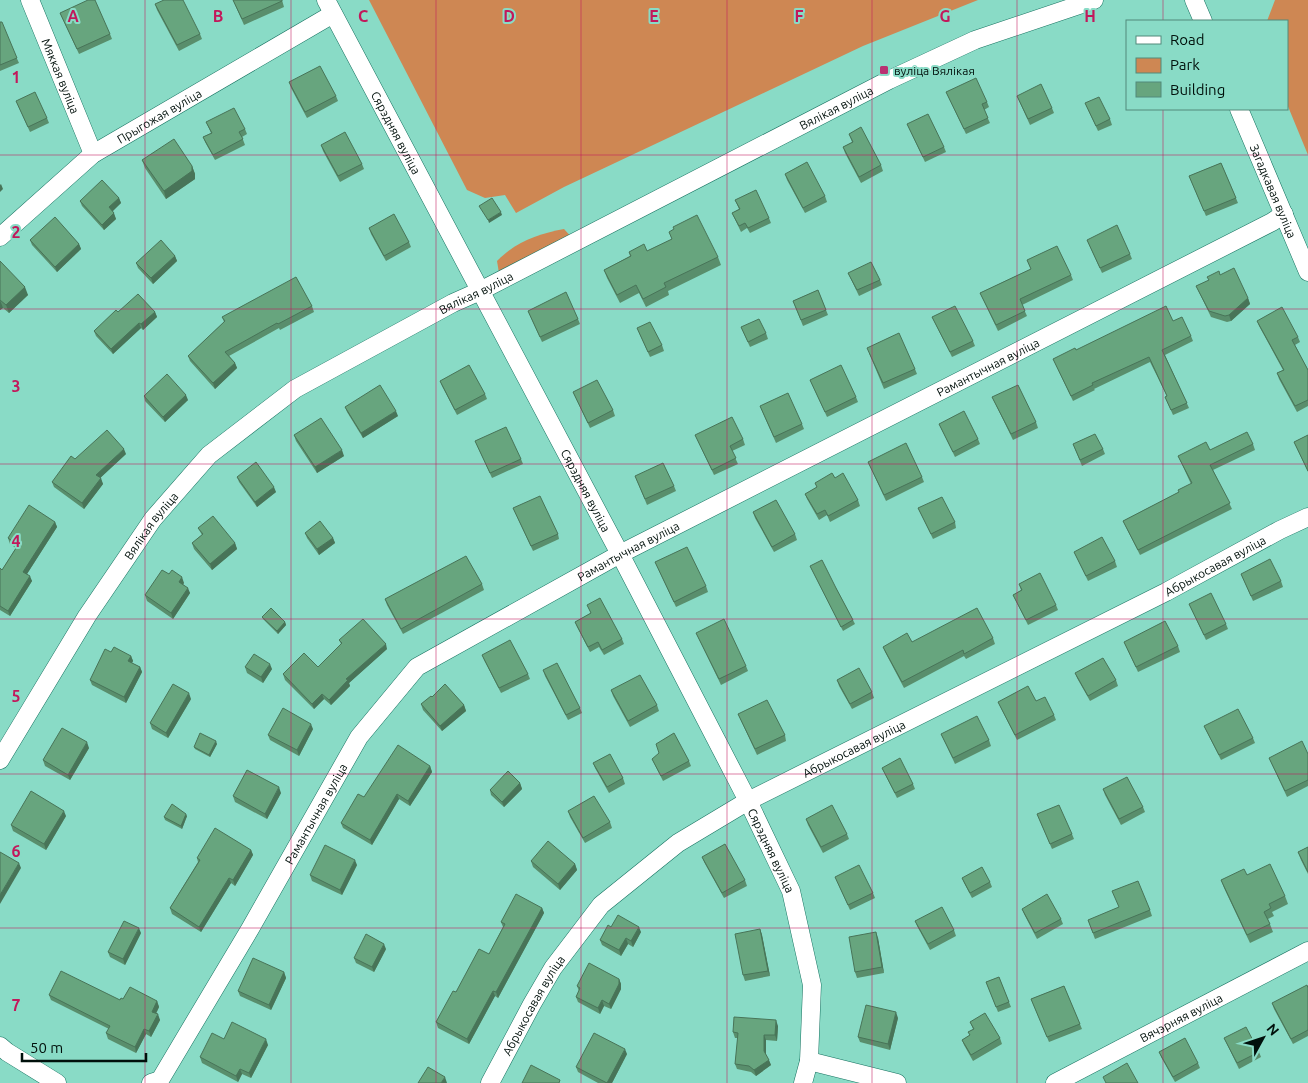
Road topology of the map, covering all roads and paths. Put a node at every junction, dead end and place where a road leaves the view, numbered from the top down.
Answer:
1 (30, 0) edge
2 (1094, 0) edge
3 (1194, 0) edge
4 (329, 7) edge
5 (1203, 20) edge
6 (1240, 110) edge
7 (93, 154) junction
8 (1284, 214) junction
9 (0, 237) edge
10 (1308, 272) edge
11 (480, 291) junction
12 (1308, 517) edge
13 (620, 554) junction
14 (0, 760) edge
15 (748, 801) junction
16 (1308, 951) edge
17 (0, 1046) edge
18 (809, 1061) junction
19 (57, 1083) edge
20 (151, 1083) edge
21 (490, 1083) edge
22 (803, 1083) edge
23 (897, 1083) edge
24 (1056, 1083) edge

1 - 7 street, Мяккая вуліца
2 - 11 street, Вялікая вуліца
3 - 5 street
4 - 7 street, Прыгожая вуліца
4 - 11 street, Сярэдняя вуліца
6 - 8 street, Загадкавая вуліца
7 - 9 street, Прыгожая вуліца
8 - 10 street, Загадкавая вуліца
8 - 13 street, Рамантычная вуліца
11 - 13 street, Сярэдняя вуліца
11 - 14 street, Вялікая вуліца
12 - 15 street, Абрыкосавая вуліца
13 - 15 street, Сярэдняя вуліца
13 - 20 street, Рамантычная вуліца
15 - 18 street, Сярэдняя вуліца
15 - 21 street, Абрыкосавая вуліца
16 - 24 street, Вячэрняя вуліца
17 - 19 street
18 - 22 street, Сярэдняя вуліца
18 - 23 street

